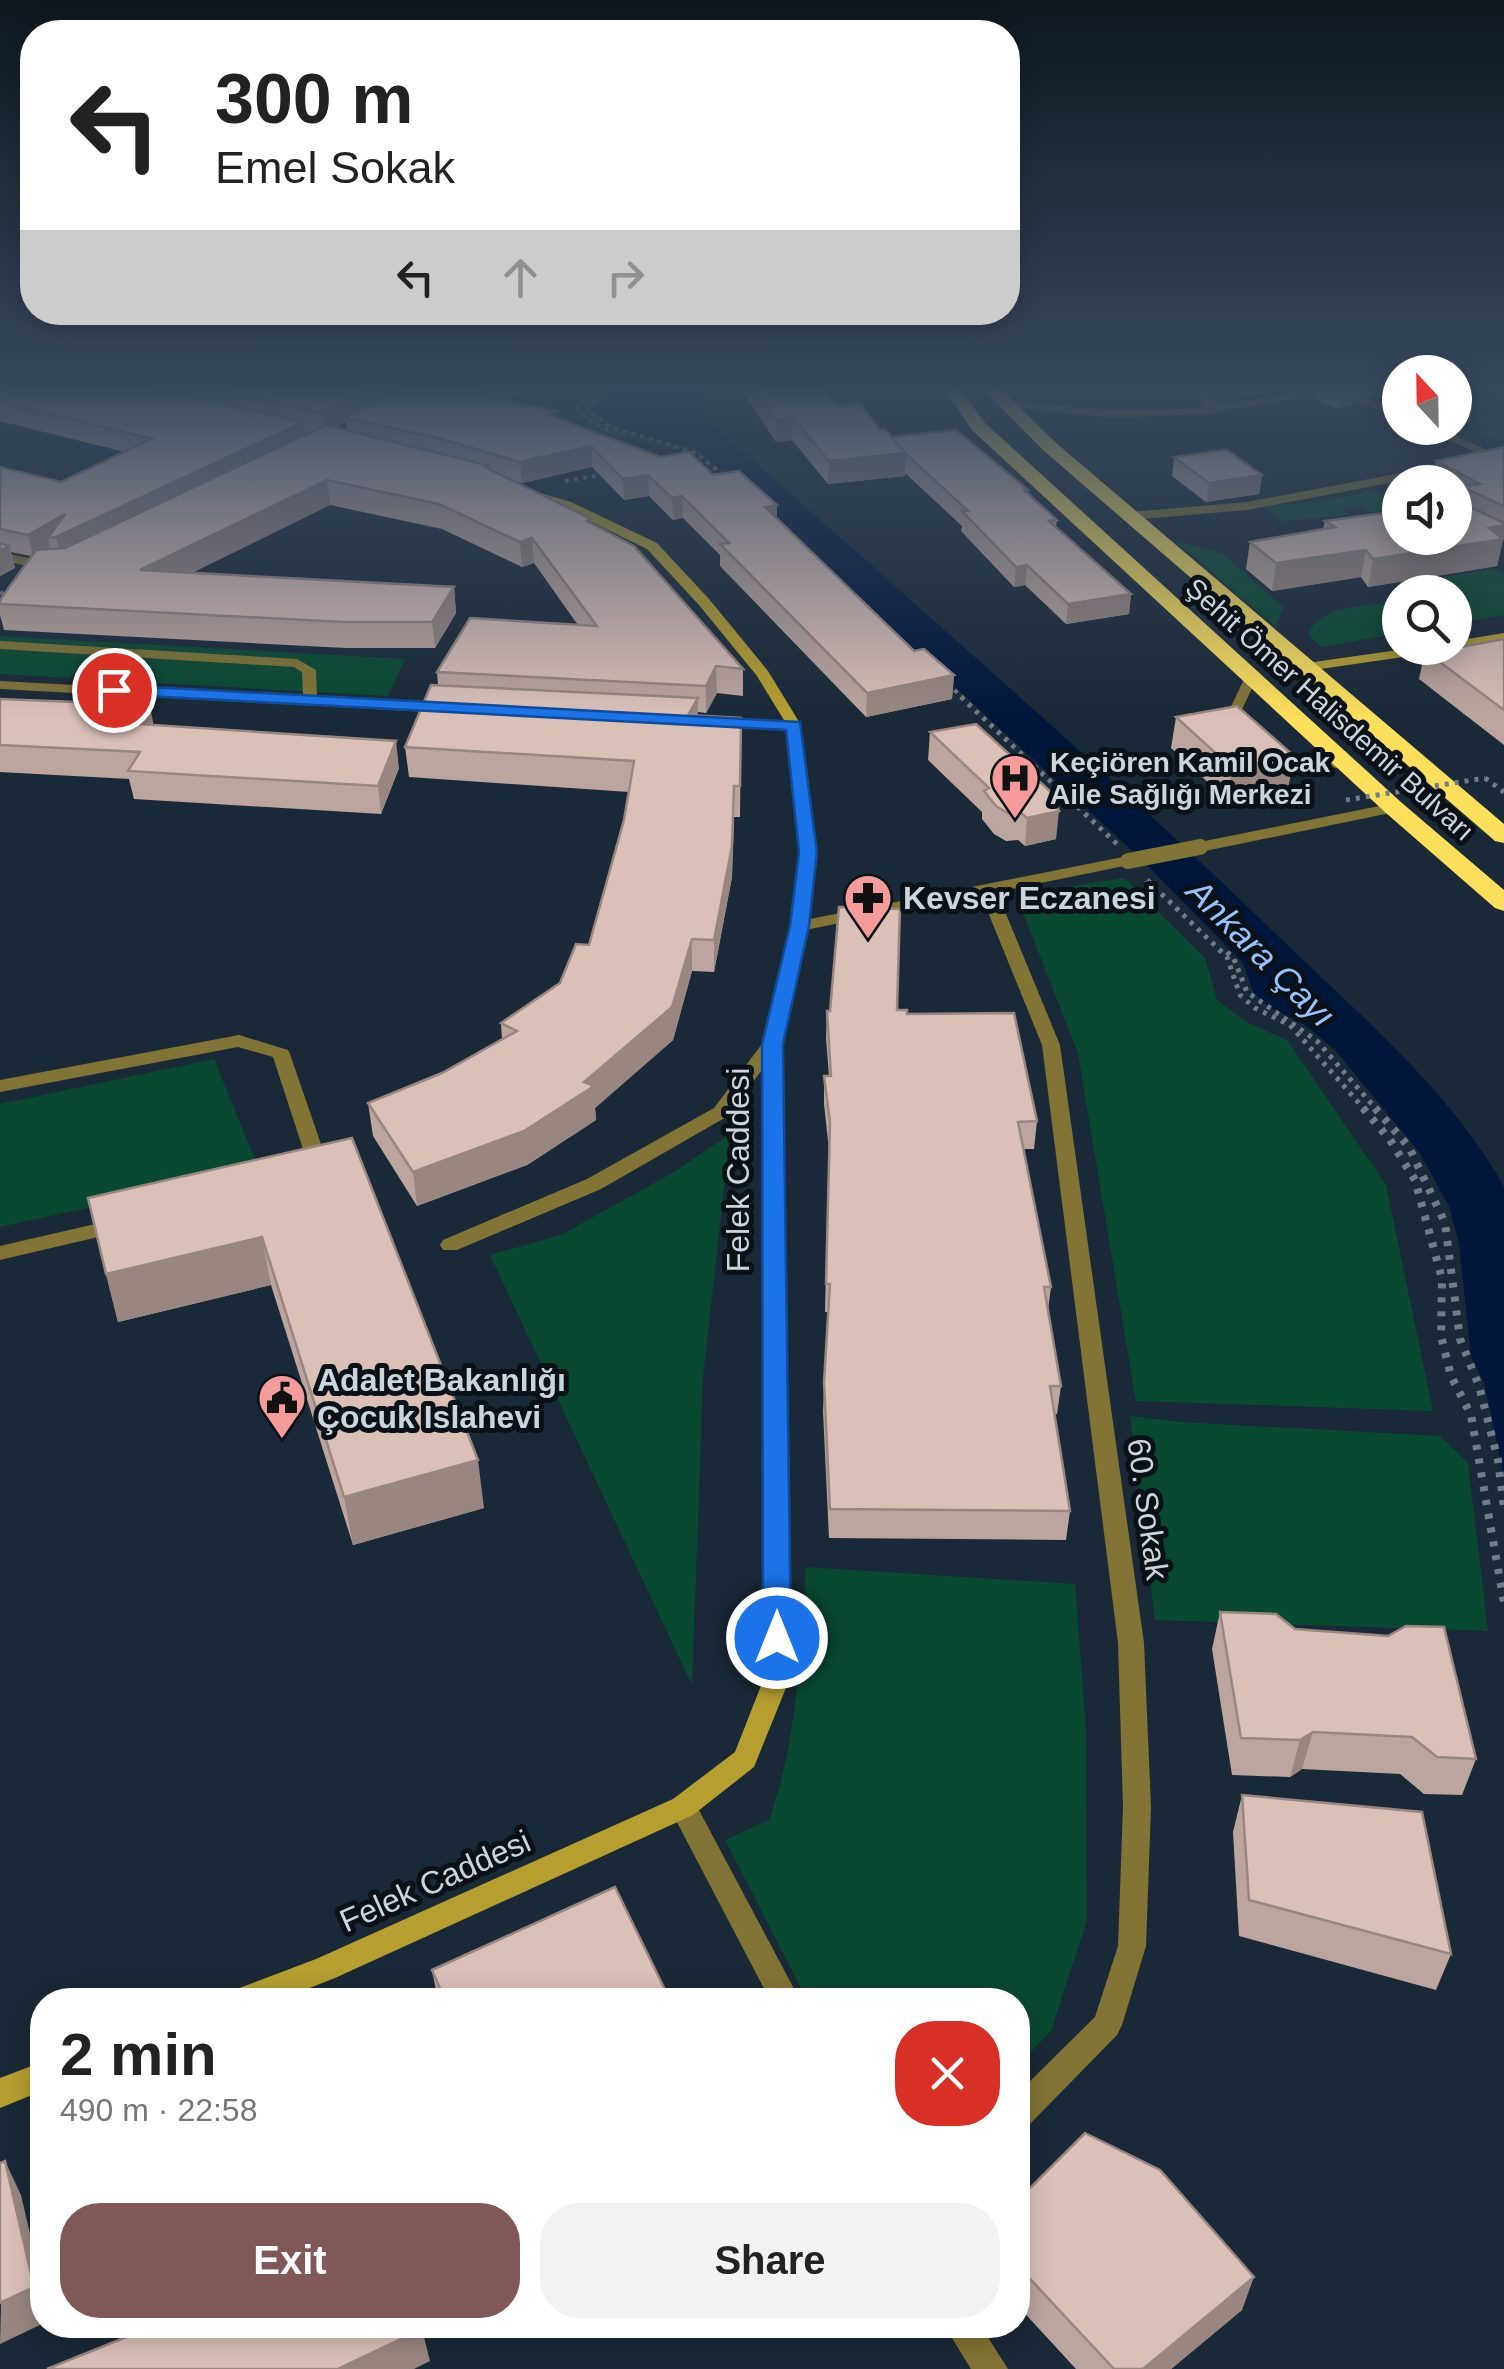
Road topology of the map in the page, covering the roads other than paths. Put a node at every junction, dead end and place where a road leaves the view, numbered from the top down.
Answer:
1 (539, 497) edge
2 (1054, 497) edge
3 (1108, 497) edge
4 (1300, 497) edge
5 (1130, 516) junction
6 (0, 556) edge
7 (64, 567) edge
8 (1504, 637) edge
9 (1484, 640) junction
10 (1472, 642) edge
11 (0, 645) edge
12 (1504, 655) edge
13 (1382, 656) edge
14 (1307, 668) junction
15 (1252, 675) junction
16 (0, 686) edge
17 (310, 702) junction
18 (458, 710) edge
19 (696, 721) edge
20 (794, 725) junction
21 (1348, 765) junction
22 (1394, 808) junction
23 (1504, 836) edge
24 (987, 888) junction
25 (1504, 903) edge
26 (800, 926) junction
27 (772, 1044) junction
28 (0, 1086) edge
29 (278, 1188) edge
30 (148, 1218) edge
31 (450, 1245) dead end
32 (0, 1253) edge
33 (682, 1807) junction
34 (276, 1988) edge
35 (779, 1988) edge
36 (30, 2082) edge
37 (0, 2093) edge
38 (1030, 2102) edge
39 (969, 2338) edge
40 (992, 2369) edge

1 - 20 street, Felek Caddesi
2 - 15 highway, Şehit Ömer Halisdemir Bulvarı
3 - 5 highway, Şehit Ömer Halisdemir Bulvarı
4 - 5 street
5 - 14 highway, Şehit Ömer Halisdemir Bulvarı
6 - 7 street
8 - 9 street
9 - 10 street
9 - 12 street
11 - 17 street
13 - 14 street
14 - 23 highway, Şehit Ömer Halisdemir Bulvarı
15 - 21 highway, Şehit Ömer Halisdemir Bulvarı
15 - 21 lane
16 - 17 street
17 - 18 street
19 - 20 street
20 - 26 street, Felek Caddesi
21 - 22 highway, Şehit Ömer Halisdemir Bulvarı
22 - 24 street, bridge
22 - 25 highway, Şehit Ömer Halisdemir Bulvarı
24 - 26 street
24 - 38 street, 60. Sokak
26 - 27 street, Felek Caddesi
27 - 31 street
27 - 33 street, Felek Caddesi
28 - 29 street
30 - 32 street
33 - 34 street, Felek Caddesi
33 - 35 street
36 - 37 street
39 - 40 street

